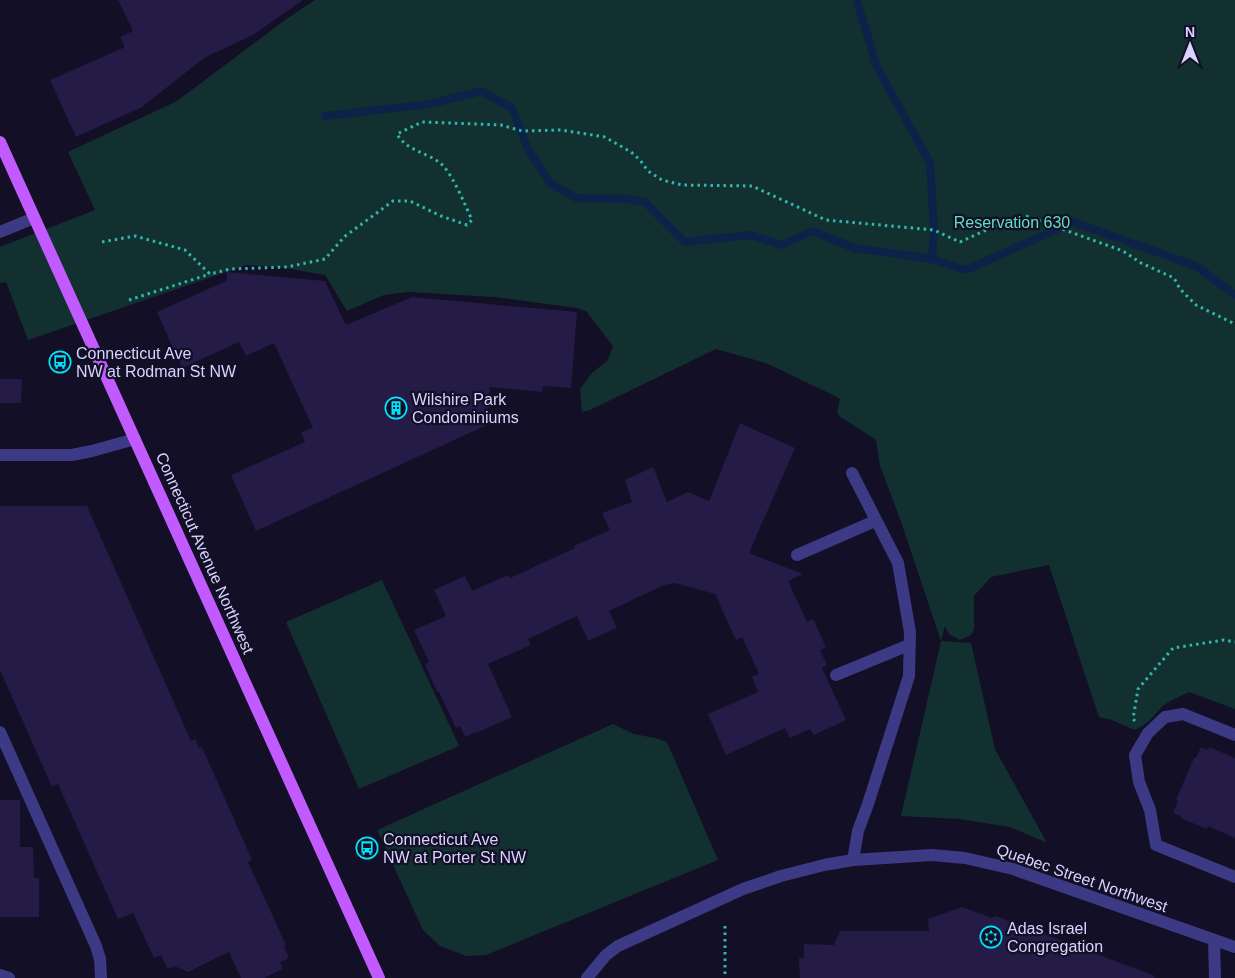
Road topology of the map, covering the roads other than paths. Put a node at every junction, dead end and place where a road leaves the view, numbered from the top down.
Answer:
1 (0, 142) edge
2 (34, 218) junction
3 (0, 232) edge
4 (135, 439) junction
5 (0, 455) edge
6 (852, 473) dead end
7 (875, 521) junction
8 (797, 555) dead end
9 (909, 645) junction
10 (836, 676) dead end
11 (0, 732) edge
12 (1235, 735) edge
13 (853, 860) junction
14 (1235, 877) edge
15 (1214, 940) junction
16 (1235, 947) edge
17 (0, 975) edge
18 (9, 978) edge
19 (101, 978) edge
20 (380, 978) edge
21 (586, 978) edge
22 (1214, 978) edge

1 - 2 main road, Connecticut Avenue Northwest
2 - 3 street
2 - 4 main road, Connecticut Avenue Northwest
4 - 5 street
4 - 20 main road, Connecticut Avenue Northwest
6 - 7 street
7 - 8 street
7 - 9 street
9 - 10 street
9 - 13 street
11 - 19 street
12 - 14 street
13 - 15 street, Quebec Street Northwest
13 - 21 street, Quebec Street Northwest
15 - 16 street, Quebec Street Northwest
15 - 22 street
17 - 18 street

